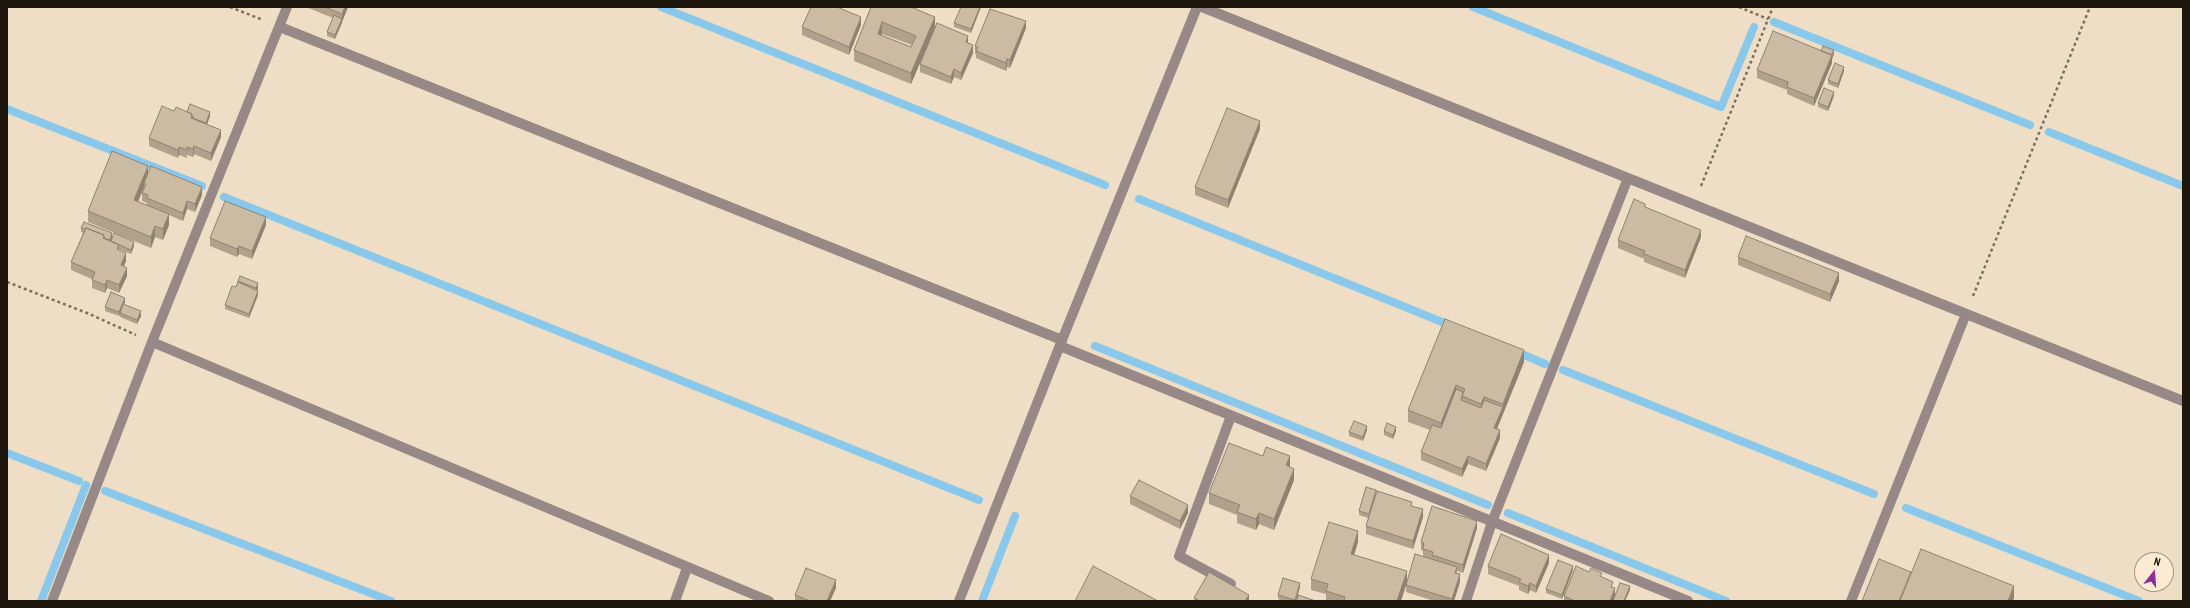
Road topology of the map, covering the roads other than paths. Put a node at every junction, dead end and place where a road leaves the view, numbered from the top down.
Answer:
1 (287, 7) edge
2 (1197, 7) edge
3 (1202, 7) edge
4 (280, 26) junction
5 (1628, 178) junction
6 (1966, 314) junction
7 (152, 342) junction
8 (1061, 343) junction
9 (2183, 401) edge
10 (1231, 416) junction
11 (1492, 522) junction
12 (688, 568) junction
13 (1231, 584) edge
14 (52, 601) edge
15 (675, 601) edge
16 (768, 601) edge
17 (959, 601) edge
18 (1466, 601) edge
19 (1688, 601) edge
20 (1851, 601) edge

1 - 4 street
2 - 8 street
3 - 5 street
4 - 7 street
4 - 8 street
5 - 6 street
5 - 11 street
6 - 9 street
6 - 20 street
7 - 12 street
7 - 14 street
8 - 10 street
8 - 17 street
10 - 11 street
10 - 13 street
11 - 18 street
11 - 19 street
12 - 15 street
12 - 16 street

